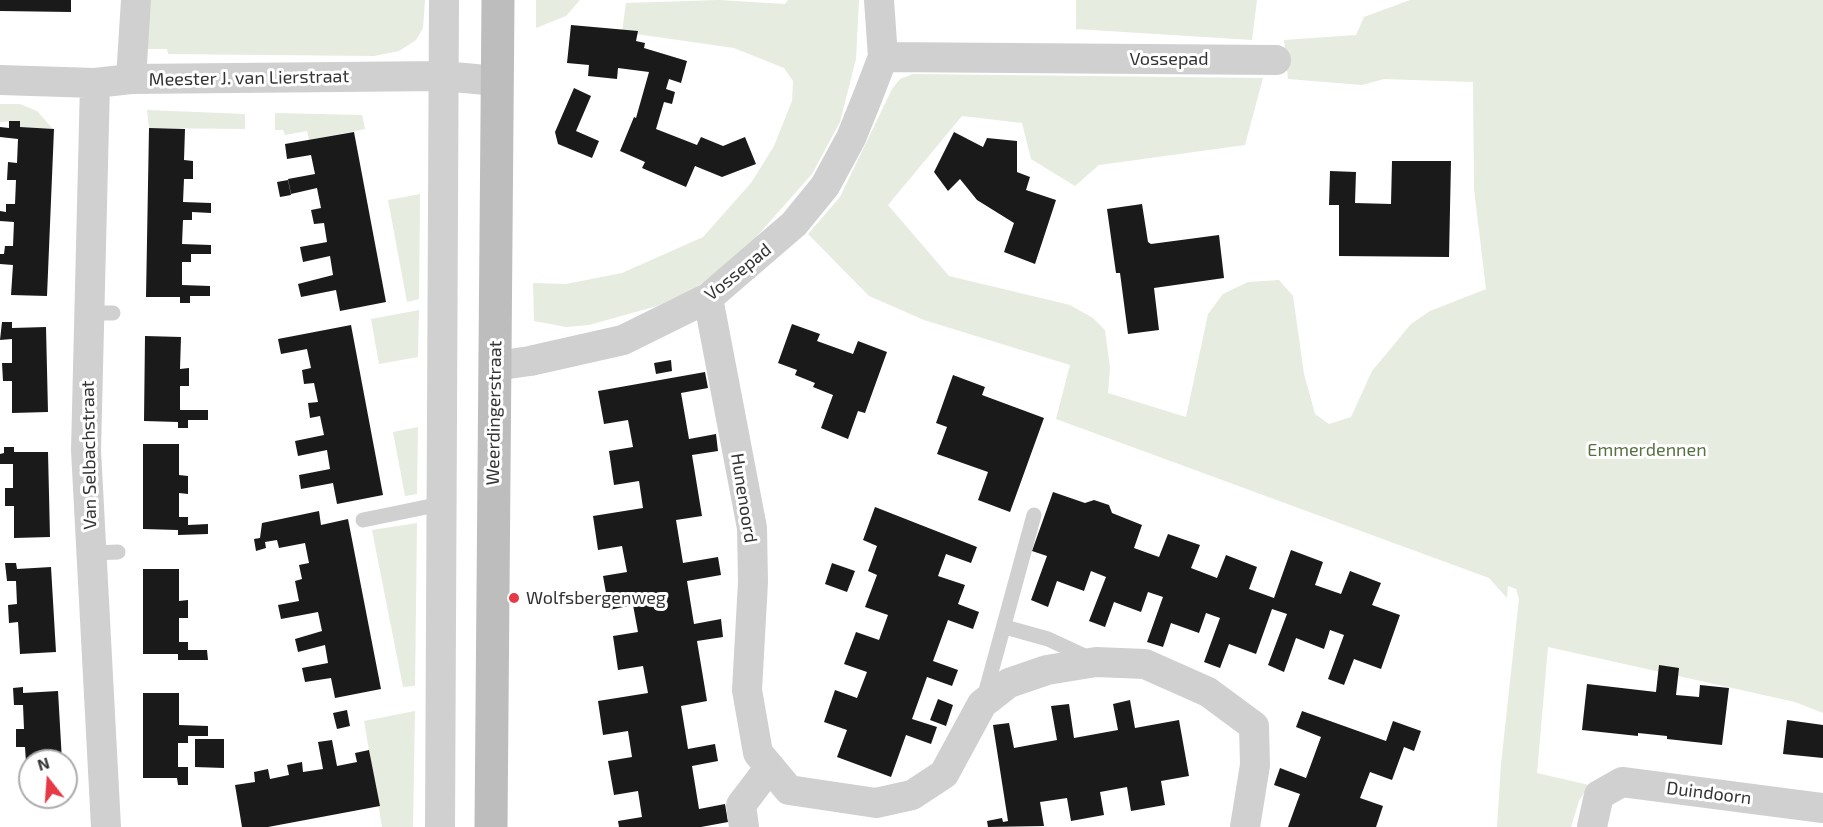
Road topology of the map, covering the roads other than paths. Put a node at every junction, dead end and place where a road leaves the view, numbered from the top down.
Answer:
1 (136, 0) edge
2 (444, 0) edge
3 (498, 0) edge
4 (879, 0) edge
5 (883, 57) junction
6 (1276, 60) dead end
7 (443, 76) junction
8 (131, 79) junction
9 (0, 80) edge
10 (497, 81) junction
11 (95, 83) junction
12 (708, 298) junction
13 (495, 366) junction
14 (441, 504) junction
15 (1034, 515) dead end
16 (363, 520) dead end
17 (1005, 627) junction
18 (1096, 662) junction
19 (982, 704) junction
20 (770, 767) junction
21 (1823, 808) edge
22 (106, 827) edge
23 (440, 827) edge
24 (492, 827) edge
25 (744, 827) edge
26 (1245, 827) edge
27 (1592, 827) edge

1 - 8 street
2 - 7 street
3 - 10 main road, Weerdingerstraat
4 - 5 street, Vossepad
5 - 6 street, Vossepad
5 - 12 street, Vossepad
7 - 8 street, Meester J. van Lierstraat
7 - 10 street, Meester J. van Lierstraat
7 - 14 street
8 - 11 street, Meester J. van Lierstraat
9 - 11 street, Meester J. van Lierstraat
10 - 13 main road, Weerdingerstraat
11 - 22 street, Van Selbachstraat
12 - 13 street, Vossepad
12 - 20 street, Hunenoord
13 - 24 main road, Weerdingerstraat
14 - 16 lane
14 - 23 street
15 - 17 lane
17 - 18 lane
17 - 19 lane
18 - 19 street, Hunenoord
18 - 26 street, Hunenoord
19 - 20 street, Hunenoord
20 - 25 street
21 - 27 street, Duindoorn

